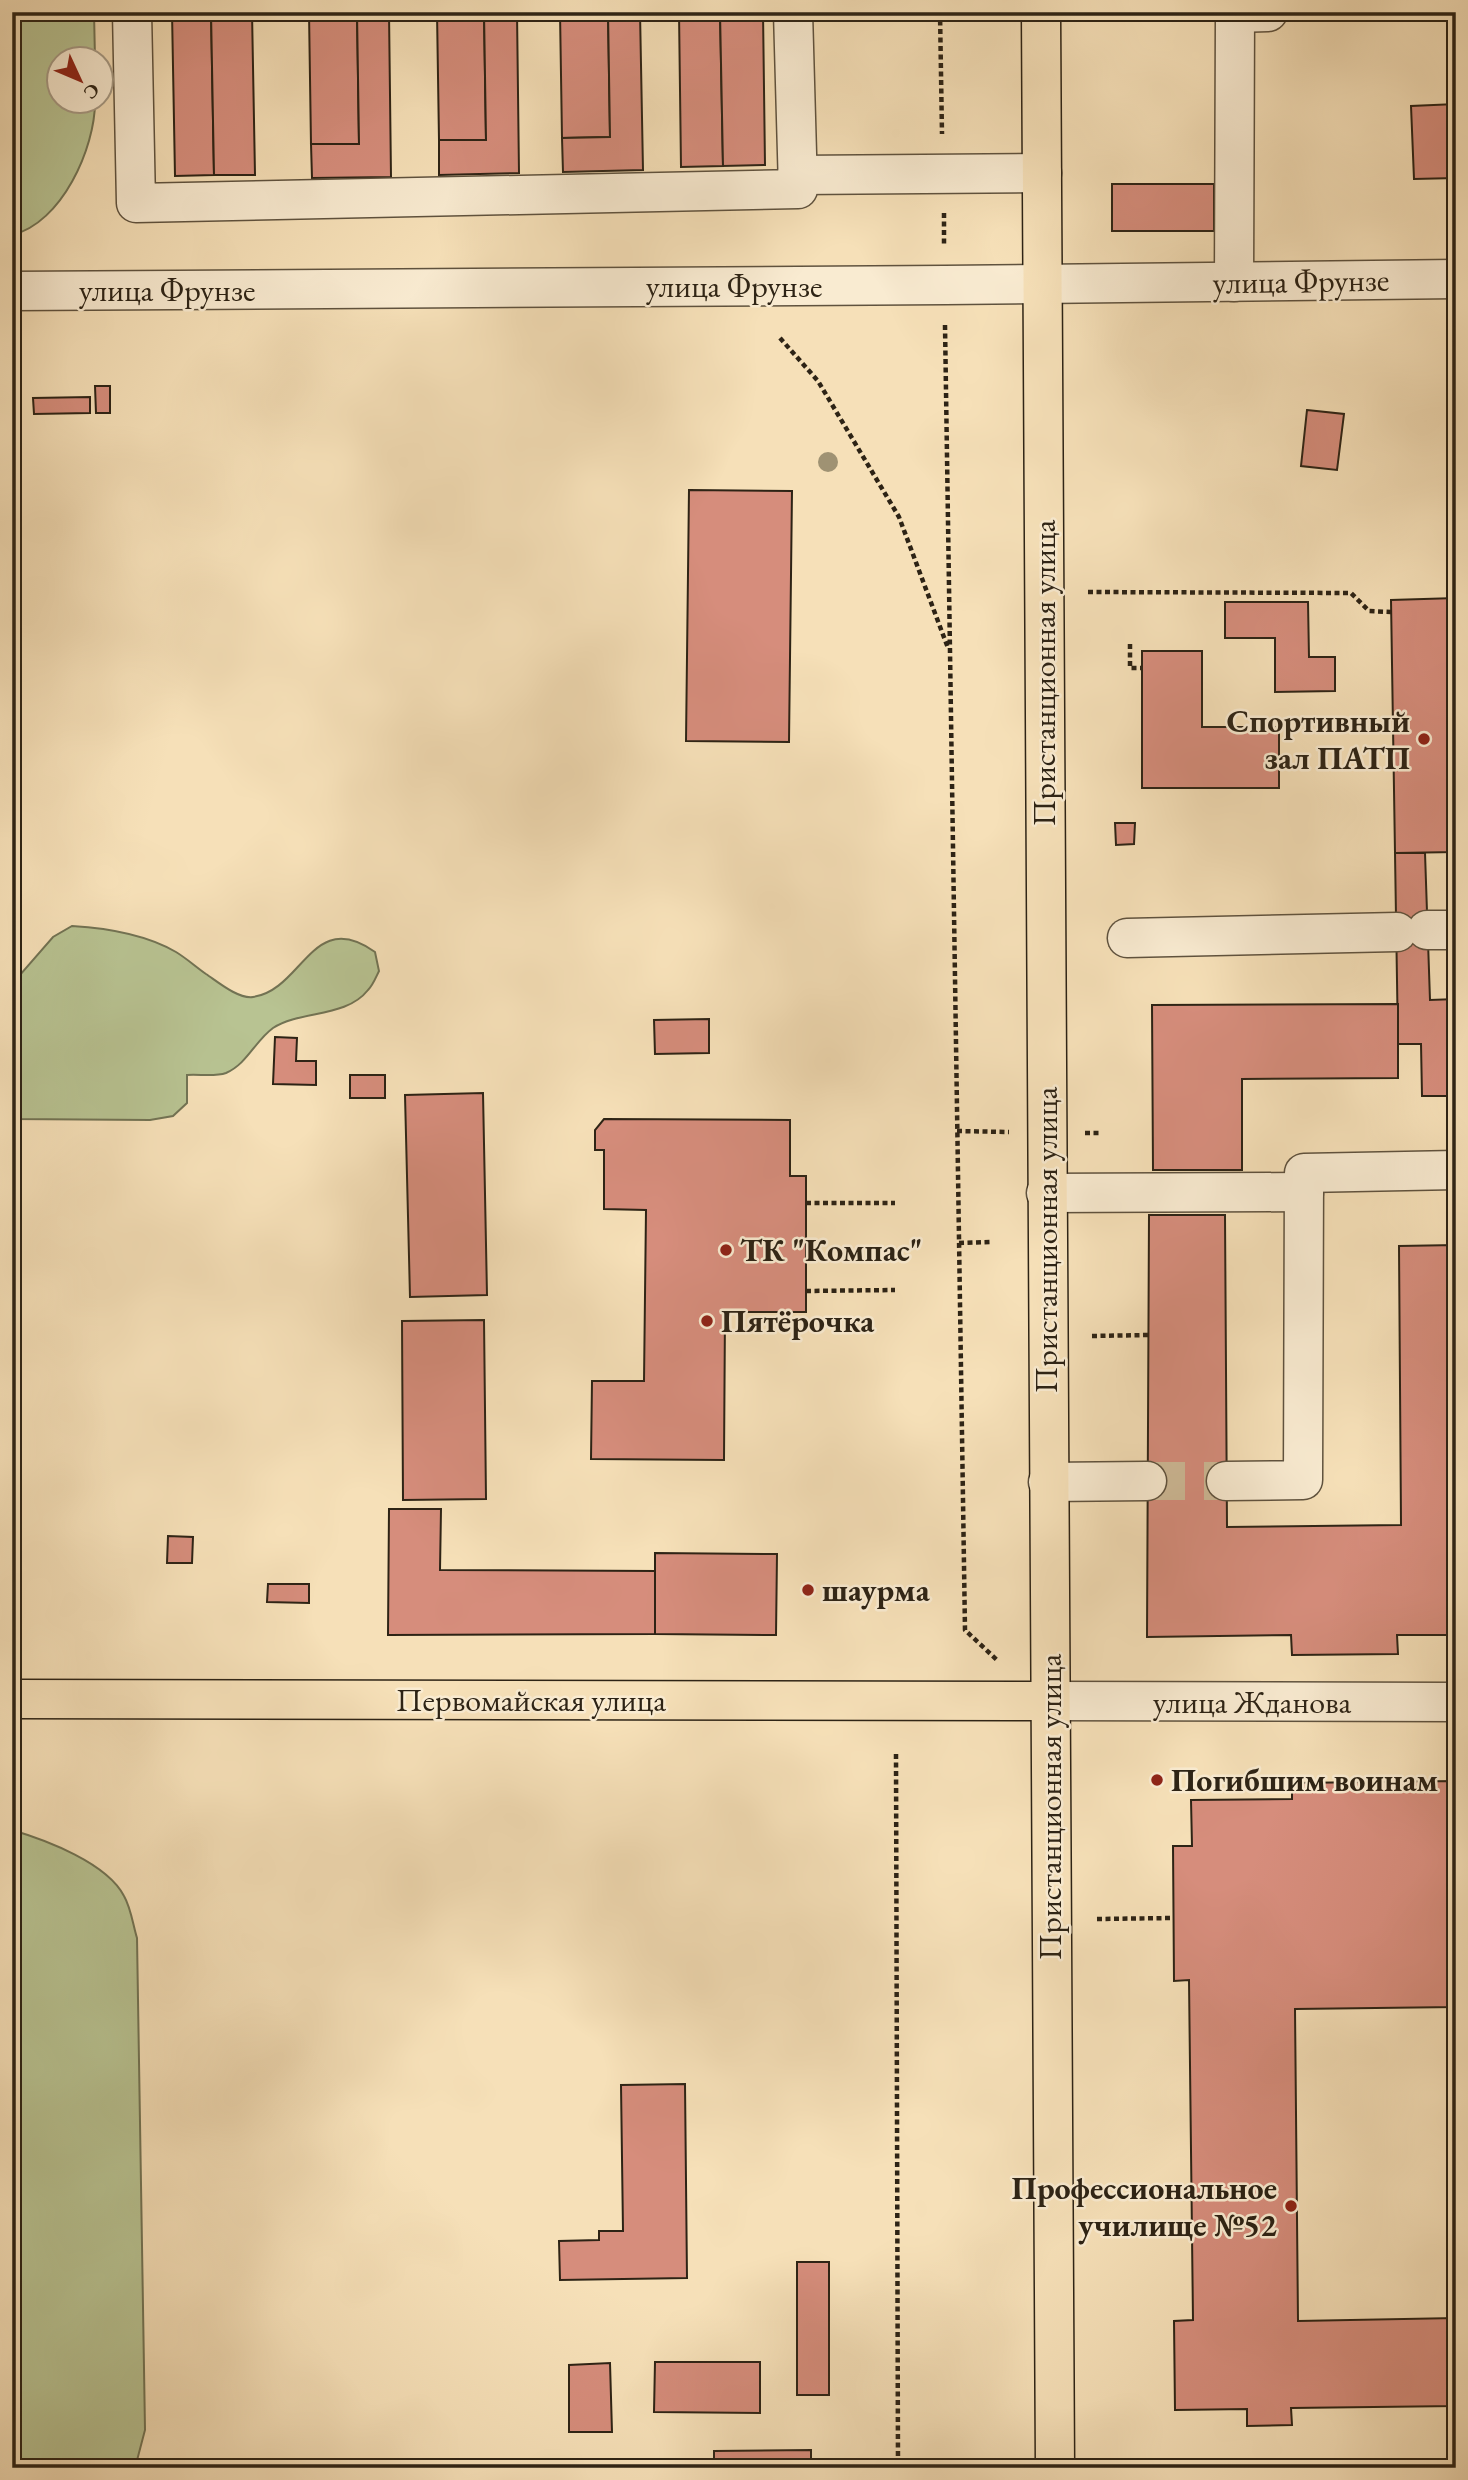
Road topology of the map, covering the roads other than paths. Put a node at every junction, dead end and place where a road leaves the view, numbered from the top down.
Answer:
1 (132, 12) edge
2 (793, 12) edge
3 (1041, 12) edge
4 (1246, 13) edge
5 (1042, 173) junction
6 (797, 175) junction
7 (1456, 279) edge
8 (1234, 282) junction
9 (1043, 284) junction
10 (12, 291) edge
11 (1426, 931) edge
12 (1127, 938) dead end
13 (1456, 1170) edge
14 (1304, 1192) junction
15 (1046, 1193) junction
16 (1147, 1481) tunnel mouth
17 (1226, 1481) tunnel mouth
18 (1048, 1482) junction
19 (12, 1699) edge
20 (1049, 1701) junction
21 (1456, 1702) edge
22 (1055, 2468) edge

1 - 6 street
2 - 6 street
3 - 5 main road, Пристанционная улица
4 - 8 street
5 - 6 street
5 - 9 main road, Пристанционная улица
7 - 8 street, улица Фрунзе
8 - 9 street, улица Фрунзе
9 - 10 street, улица Фрунзе
9 - 15 main road, Пристанционная улица
11 - 12 street
13 - 14 street
14 - 15 street
14 - 17 street
15 - 18 main road, Пристанционная улица
16 - 18 street
18 - 20 main road, Пристанционная улица
19 - 20 main road, Первомайская улица
20 - 21 street, улица Жданова
20 - 22 main road, Пристанционная улица

